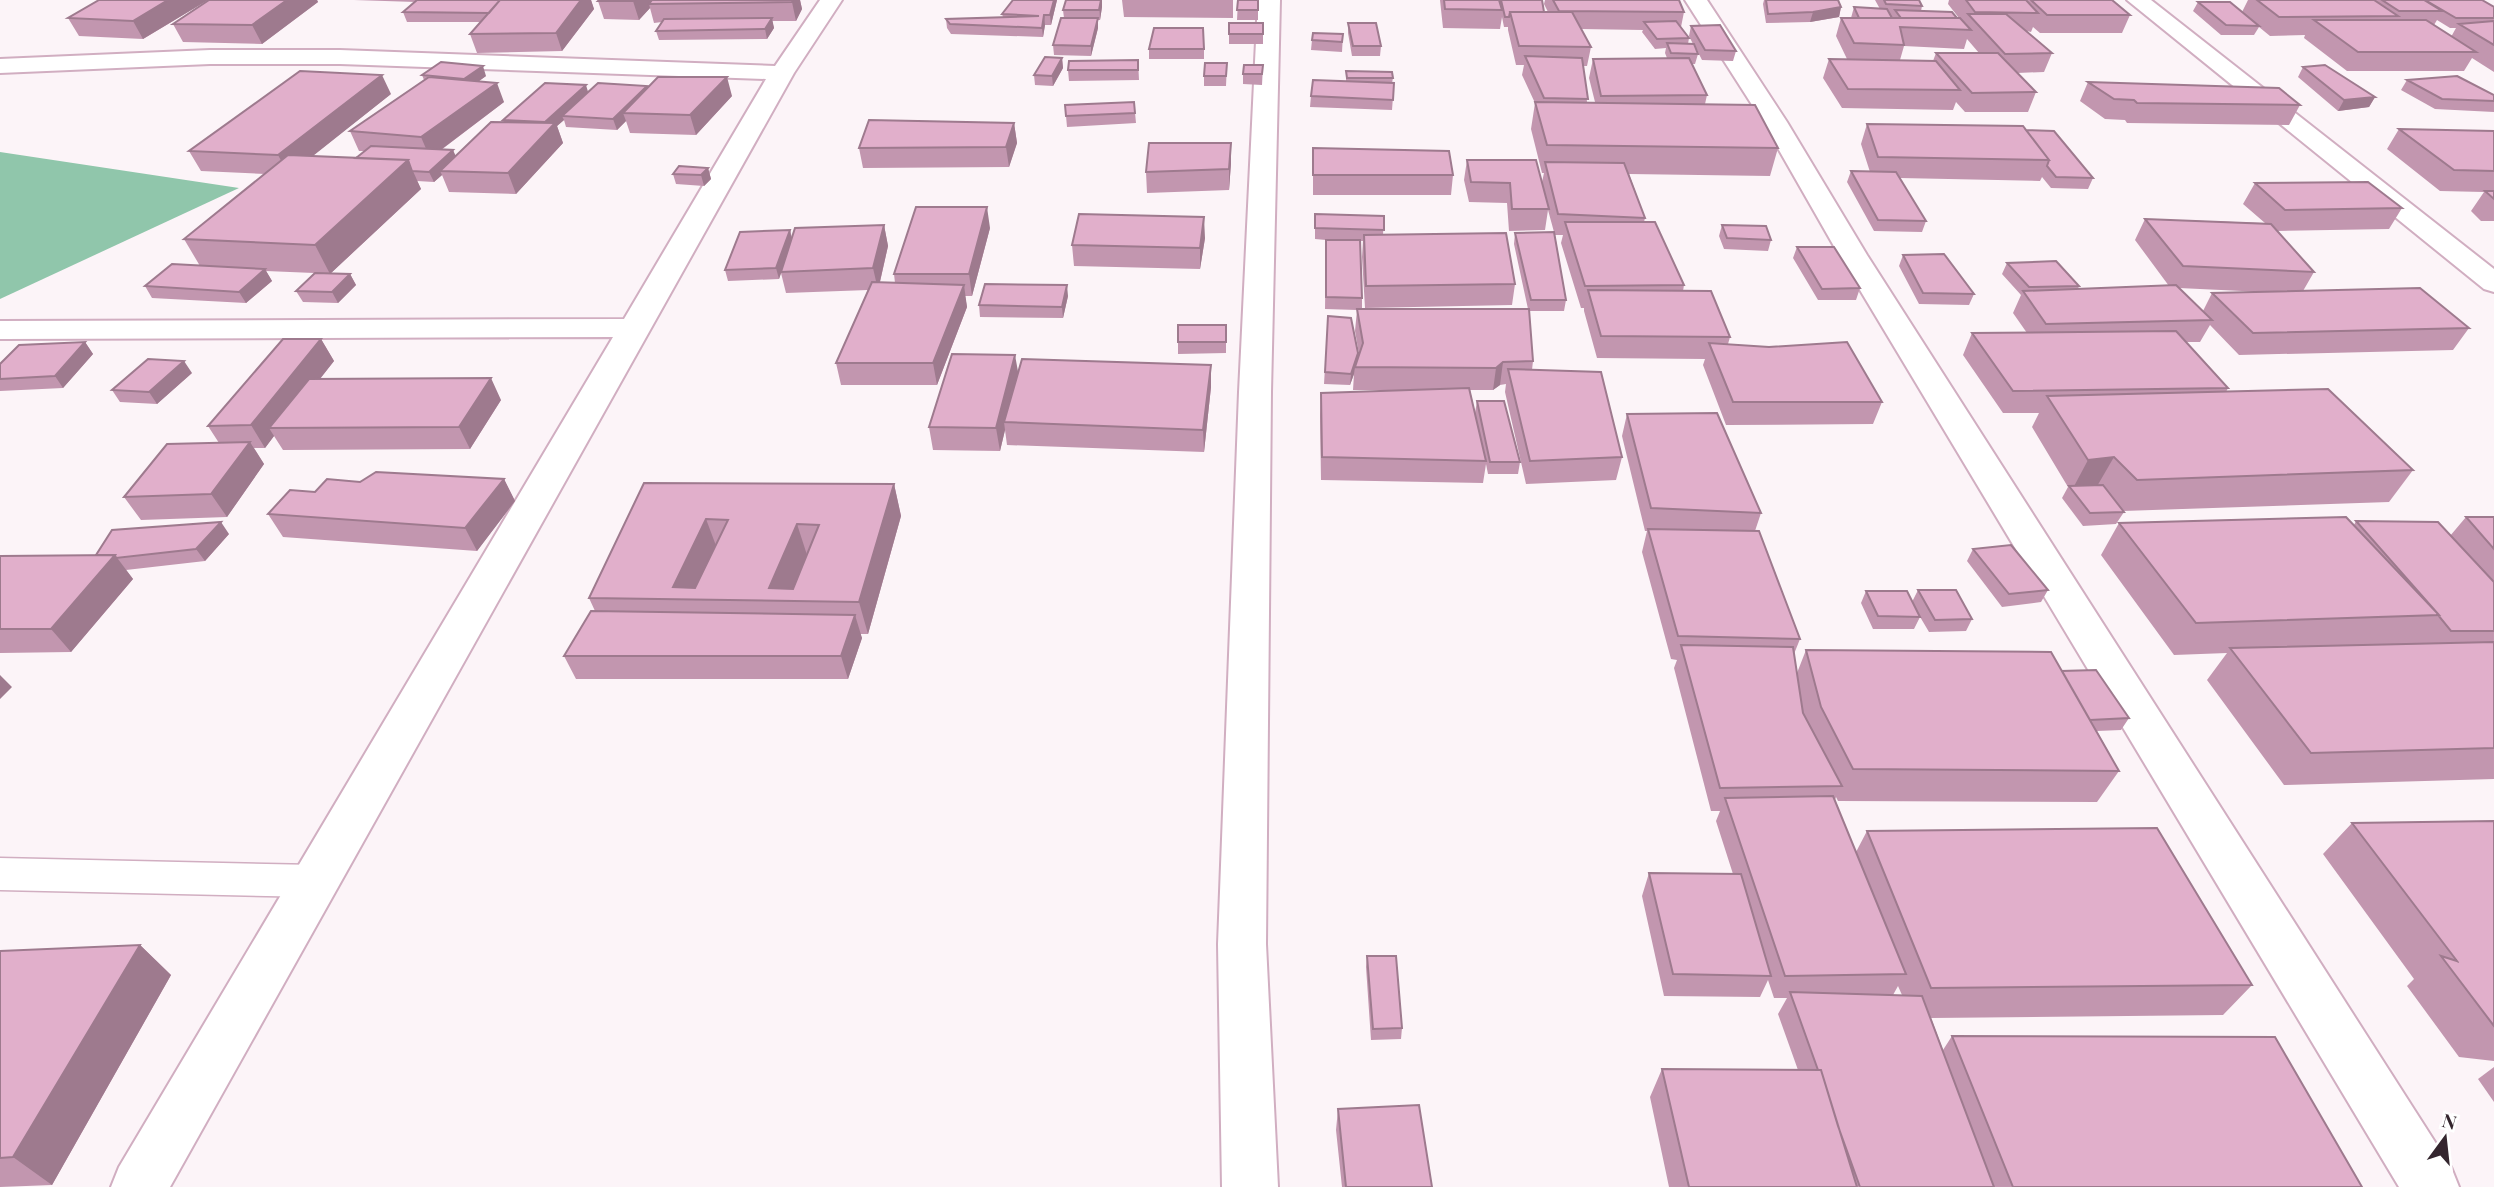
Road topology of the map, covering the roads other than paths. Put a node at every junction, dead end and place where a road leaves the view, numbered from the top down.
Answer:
1 (831, 0) edge
2 (1269, 0) edge
3 (1696, 0) edge
4 (2138, 0) edge
5 (0, 66) edge
6 (782, 73) junction
7 (2494, 283) edge
8 (635, 328) junction
9 (0, 330) edge
10 (0, 874) edge
11 (316, 881) junction
12 (139, 1187) edge
13 (1250, 1187) edge
14 (2431, 1187) edge

1 - 6 street
2 - 13 street
3 - 14 street
4 - 7 street
5 - 6 street
6 - 8 street
8 - 9 street
8 - 11 street
10 - 11 lane
11 - 12 street

